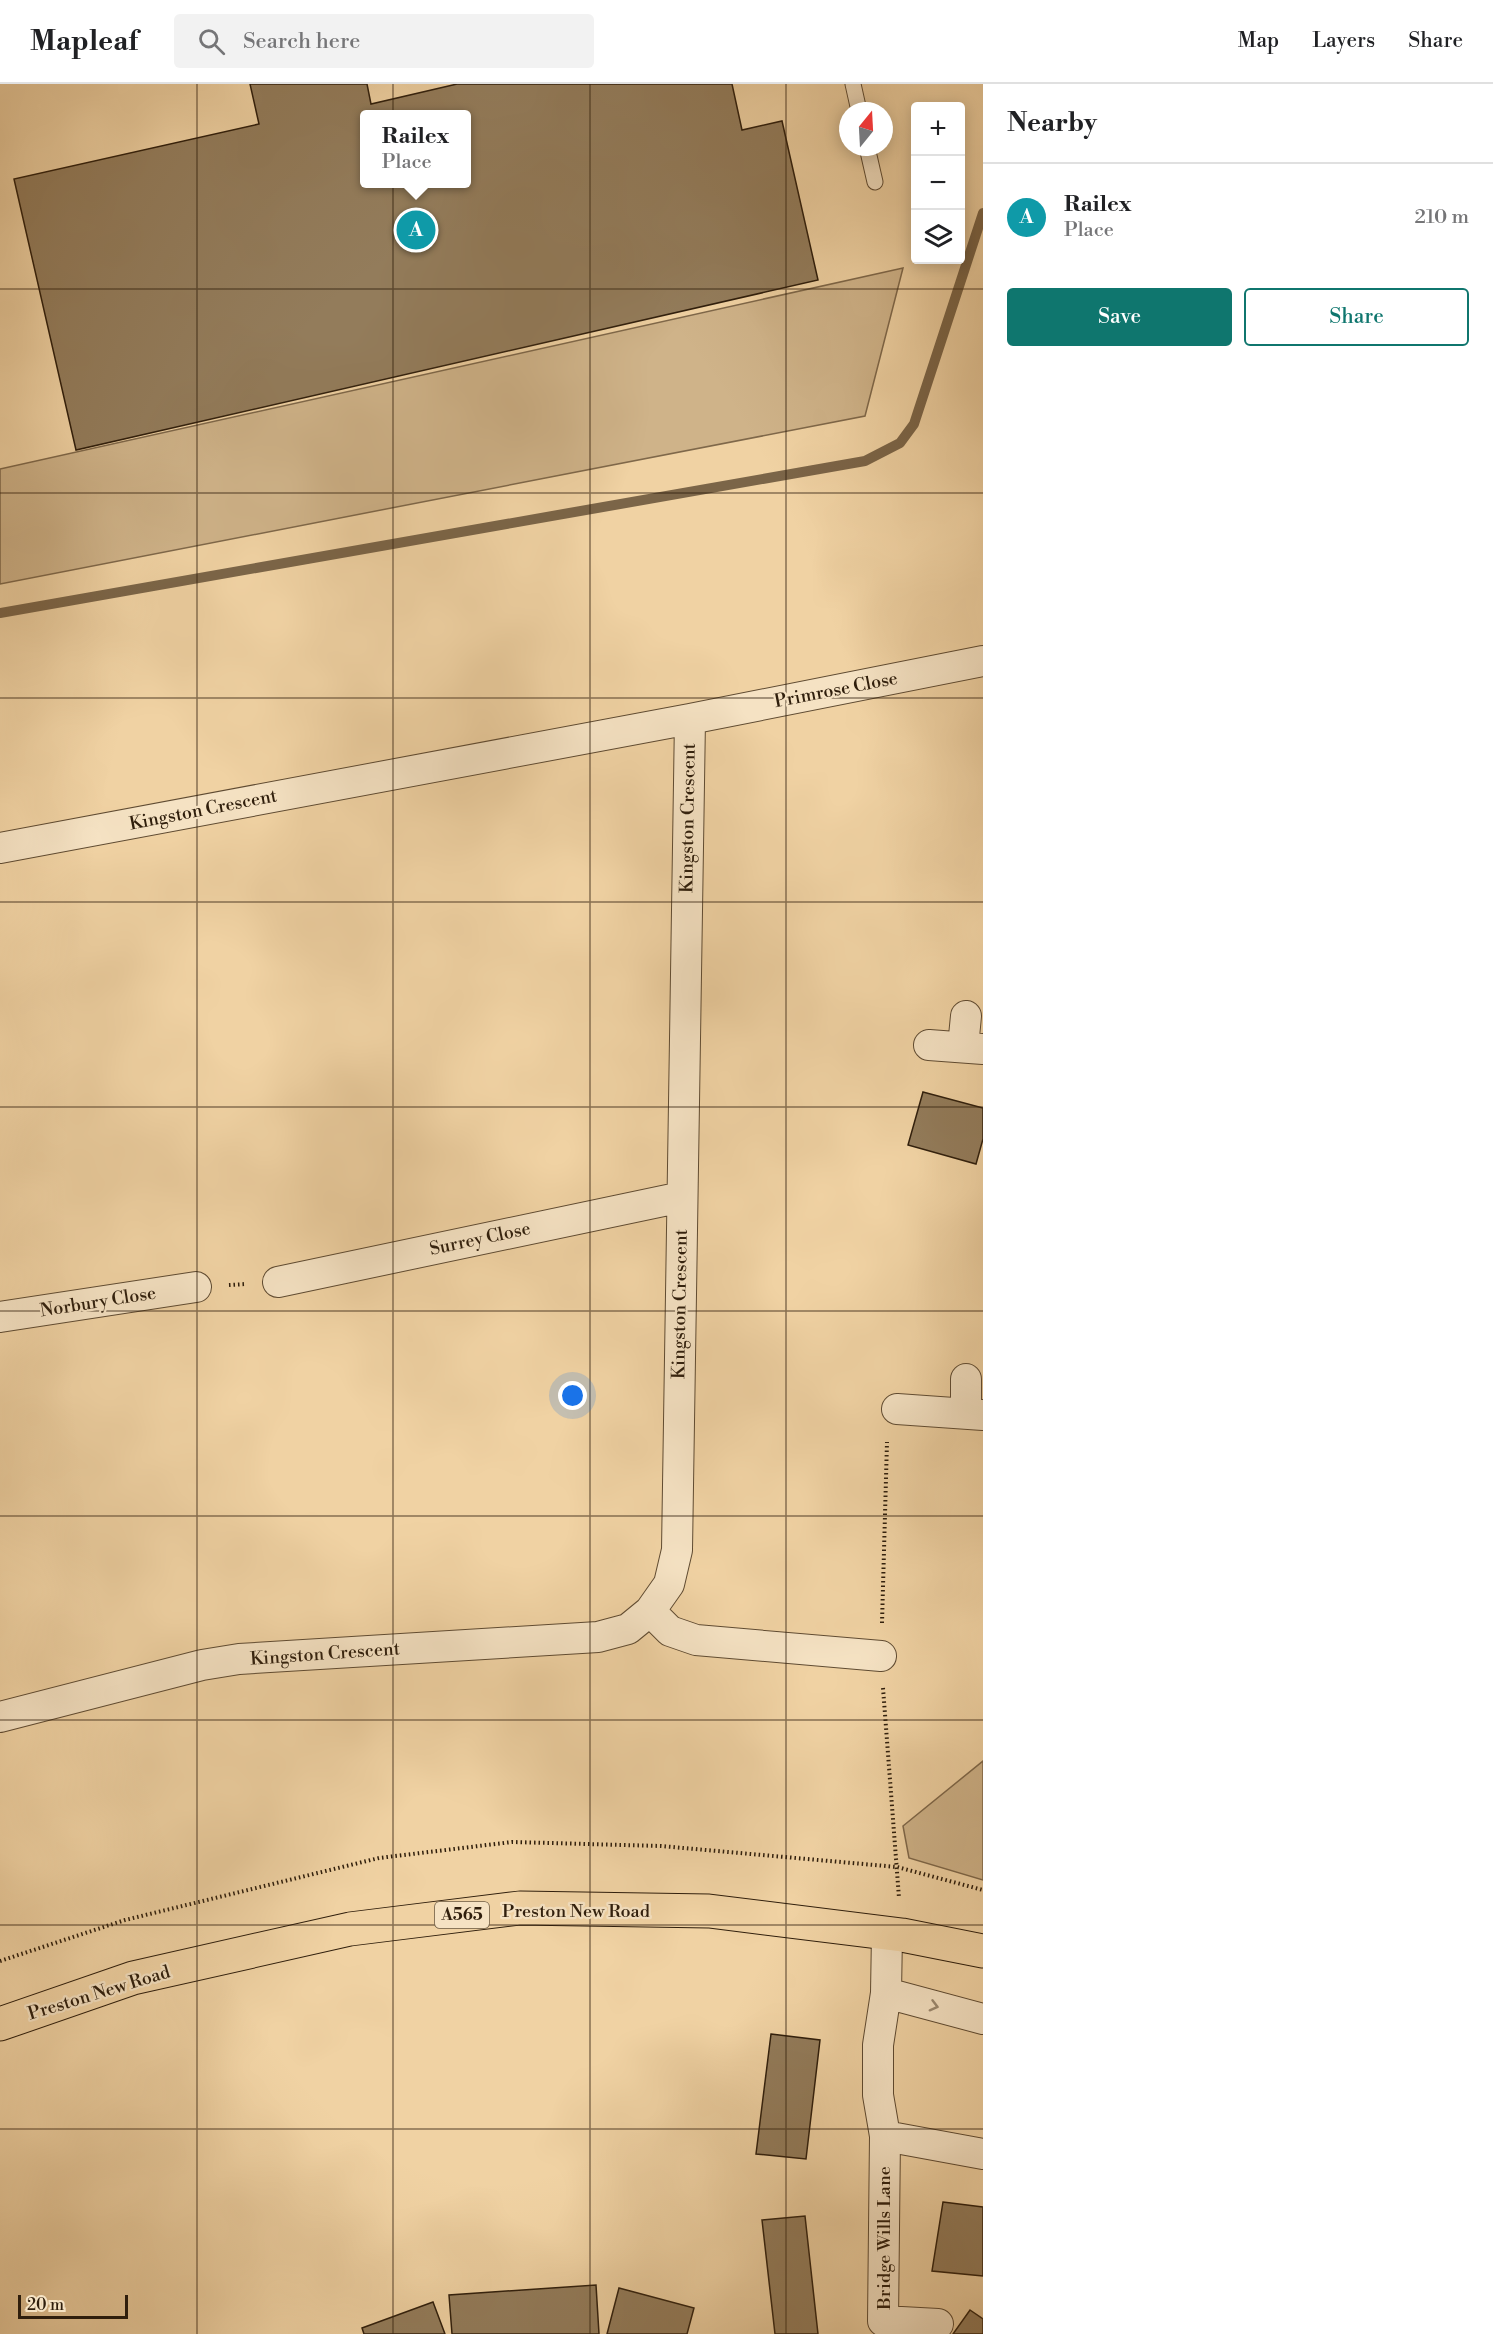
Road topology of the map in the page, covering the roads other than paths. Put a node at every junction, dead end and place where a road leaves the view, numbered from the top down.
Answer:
1 (853, 84) edge
2 (857, 102) edge
3 (869, 156) edge
4 (874, 182) dead end
5 (983, 661) edge
6 (690, 720) junction
7 (0, 848) edge
8 (966, 1016) dead end
9 (929, 1045) dead end
10 (973, 1048) edge
11 (682, 1197) junction
12 (278, 1282) road end
13 (196, 1287) road end
14 (0, 1317) edge
15 (966, 1379) dead end
16 (897, 1409) dead end
17 (974, 1414) edge
18 (650, 1611) junction
19 (881, 1656) dead end
20 (0, 1718) edge
21 (887, 1934) junction
22 (983, 1951) edge
23 (886, 1993) junction
24 (983, 2019) edge
25 (0, 2025) edge
26 (885, 2136) junction
27 (983, 2154) edge
28 (938, 2324) dead end

1 - 2 lane
3 - 4 lane
5 - 6 street, Primrose Close
6 - 7 street, Kingston Crescent
6 - 11 street, Kingston Crescent
8 - 10 street
9 - 10 street
11 - 12 street, Surrey Close
11 - 18 street, Kingston Crescent
13 - 14 street, Norbury Close
15 - 17 street
16 - 17 street
18 - 19 street
18 - 20 street, Kingston Crescent
21 - 22 highway, Preston New Road / A565
21 - 23 street, Bridge Wills Lane
21 - 25 highway, Preston New Road / A565
23 -> 24 street
23 - 26 street, Bridge Wills Lane
26 - 27 street
26 - 28 street, Bridge Wills Lane

